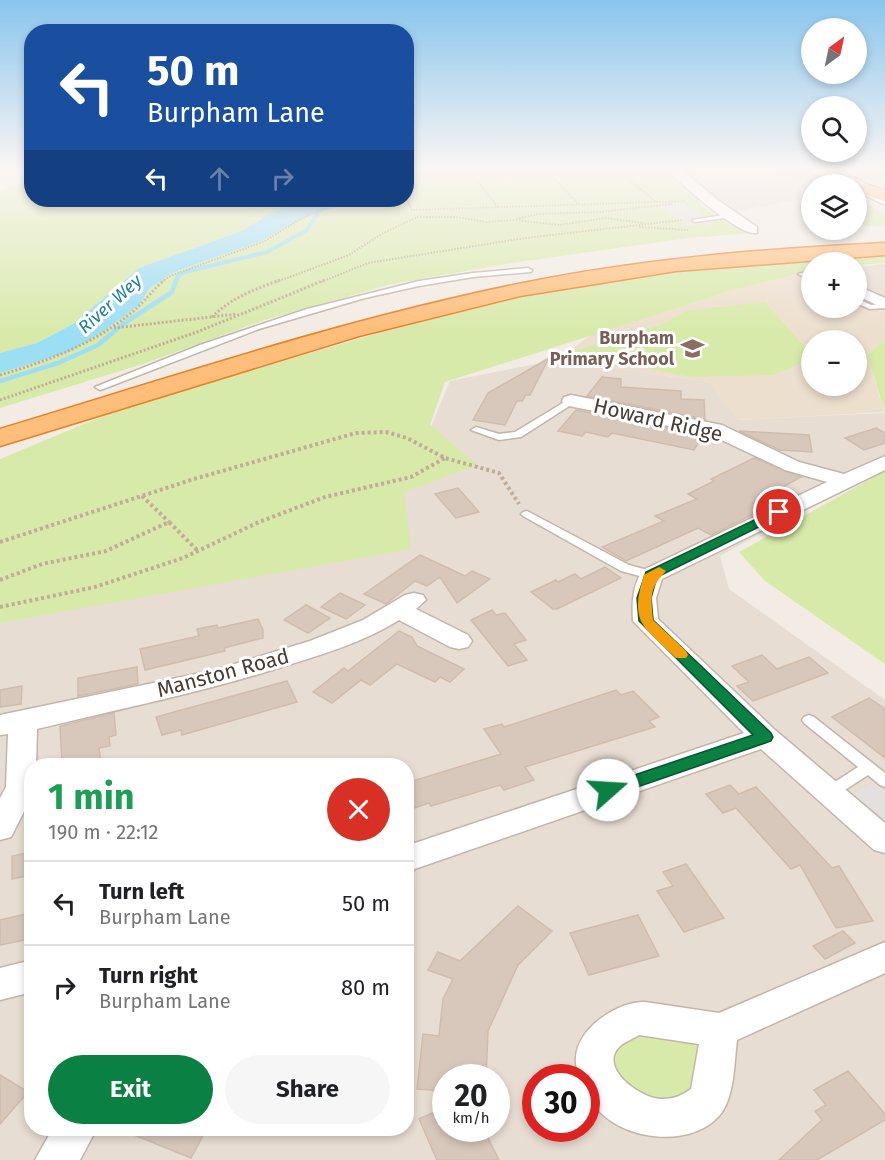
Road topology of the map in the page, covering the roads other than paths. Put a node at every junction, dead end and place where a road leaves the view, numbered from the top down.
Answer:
1 (740, 222) edge
2 (752, 230) dead end
3 (885, 232) edge
4 (885, 249) edge
5 (867, 295) edge
6 (885, 305) edge
7 (867, 306) edge
8 (571, 401) joint
9 (0, 417) edge
10 (60, 420) junction
11 (476, 430) dead end
12 (0, 438) edge
13 (0, 443) edge
14 (885, 462) edge
15 (843, 480) junction
16 (527, 514) road end
17 (651, 575) junction
18 (459, 641) dead end
19 (809, 720) dead end
20 (12, 723) edge
21 (765, 737) junction
22 (868, 768) junction
23 (885, 781) edge
24 (829, 793) junction
25 (0, 828) edge
26 (885, 841) edge
27 (414, 856) edge
28 (885, 957) edge
29 (24, 978) edge
30 (0, 984) edge
31 (720, 1030) dead end
32 (72, 1136) edge
33 (56, 1160) edge

1 - 2 street
3 - 9 highway
4 - 10 highway
5 - 6 street
6 - 7 lane
8 - 11 lane, Howard Ridge
8 - 15 street, Howard Ridge
10 - 12 highway
10 - 13 lane
14 - 15 street
15 - 17 street
16 - 17 lane
17 - 21 street
18 - 20 street, Manston Road
19 - 22 lane
20 - 25 street, Manston Road
21 - 24 street
21 - 27 street
22 - 23 lane
22 - 24 lane
24 - 26 street
28 - 31 street
29 - 30 street
32 - 33 street

